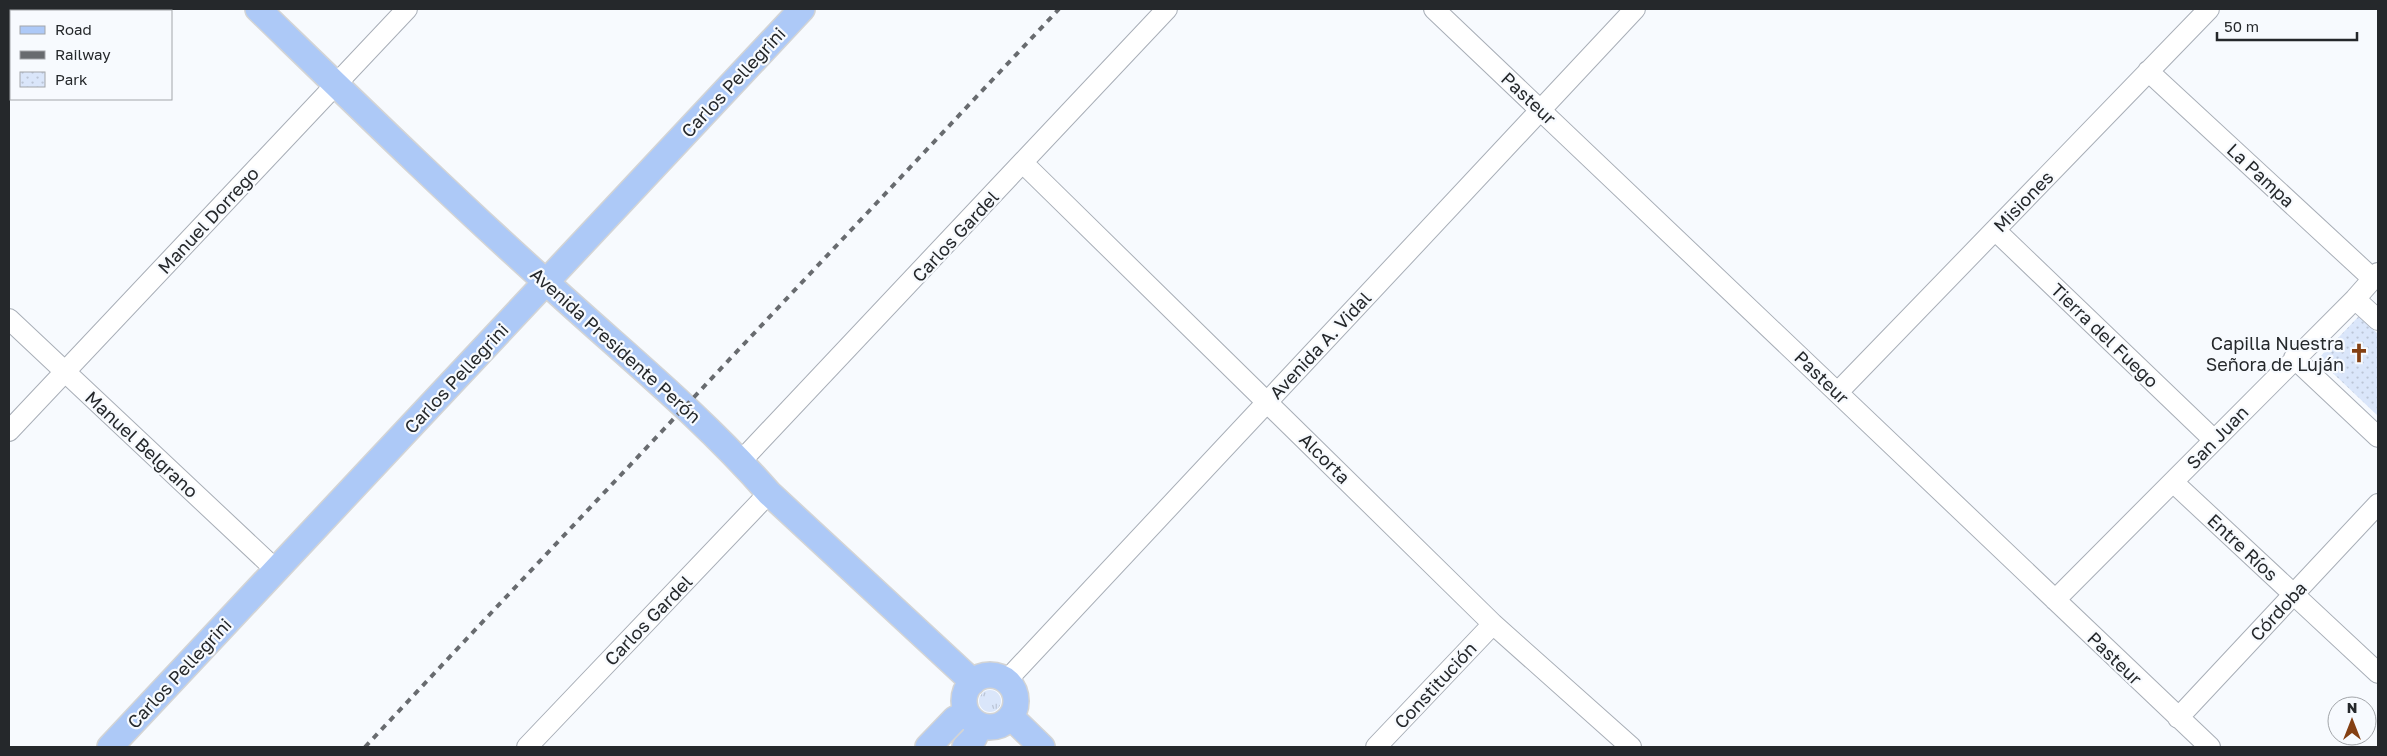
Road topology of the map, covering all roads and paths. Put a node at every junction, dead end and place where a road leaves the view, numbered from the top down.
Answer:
1 (258, 9) edge
2 (407, 9) edge
3 (802, 9) edge
4 (1167, 9) edge
5 (1434, 9) edge
6 (1635, 9) edge
7 (2209, 9) edge
8 (2148, 71) junction
9 (336, 84) junction
10 (1540, 109) junction
11 (1023, 163) junction
12 (1995, 230) junction
13 (2376, 276) edge
14 (546, 282) junction
15 (2355, 299) junction
16 (9, 319) edge
17 (2378, 320) edge
18 (2294, 358) junction
19 (65, 372) junction
20 (1838, 392) junction
21 (1267, 402) junction
22 (9, 431) edge
23 (2378, 437) edge
24 (2214, 440) junction
25 (741, 461) junction
26 (2174, 482) junction
27 (769, 494) junction
28 (2378, 504) edge
29 (275, 569) junction
30 (2294, 594) junction
31 (2054, 600) junction
32 (1493, 624) junction
33 (2378, 674) edge
34 (1006, 681) junction
35 (973, 682) junction
36 (1011, 717) junction
37 (2178, 718) junction
38 (973, 719) junction
39 (110, 747) edge
40 (527, 747) edge
41 (928, 747) edge
42 (965, 747) edge
43 (1042, 747) edge
44 (1376, 747) edge
45 (1631, 747) edge
46 (2210, 747) edge

1 - 9 main road, Avenida Presidente Perón
2 - 9 street, Manuel Dorrego
3 - 14 main road, Carlos Pellegrini
4 - 11 street, Carlos Gardel
5 - 10 street, Pasteur
6 - 10 street, Avenida A. Vidal
7 - 8 street, Misiones
8 - 12 street, Misiones
8 - 13 street, La Pampa
9 - 14 main road, Avenida Presidente Perón
9 - 19 street, Manuel Dorrego
10 - 20 street, Pasteur
10 - 21 street, Avenida A. Vidal
11 - 21 street, Alcorta
11 - 25 street, Carlos Gardel
12 - 20 street, Misiones
12 - 24 street, Tierra del Fuego
13 - 15 street, San Juan
14 - 25 main road, Avenida Presidente Perón
14 - 29 main road, Carlos Pellegrini
15 - 17 street
15 - 18 street, San Juan
16 - 19 street, Manuel Belgrano
18 - 23 street
18 - 24 street, San Juan
19 - 22 street, Manuel Dorrego
19 - 29 street, Manuel Belgrano
20 - 31 street, Pasteur
21 - 32 street, Alcorta
21 - 34 street, Avenida A. Vidal
24 - 26 street, San Juan
25 - 27 main road, Avenida Presidente Perón
26 - 30 street, Entre Ríos
26 - 31 street, San Juan
27 - 35 main road, Avenida Presidente Perón
27 - 40 street, Carlos Gardel
28 - 30 street, Córdoba
29 - 39 main road, Carlos Pellegrini
30 - 33 street, Entre Ríos
30 - 37 street, Córdoba
31 - 37 street, Pasteur
32 - 44 street, Constitución
32 - 45 street, Alcorta
34 - 35 main road
34 - 36 main road
35 - 38 main road
36 - 38 main road
36 - 43 main road
37 - 46 street, Pasteur
38 - 41 main road
38 - 42 main road

